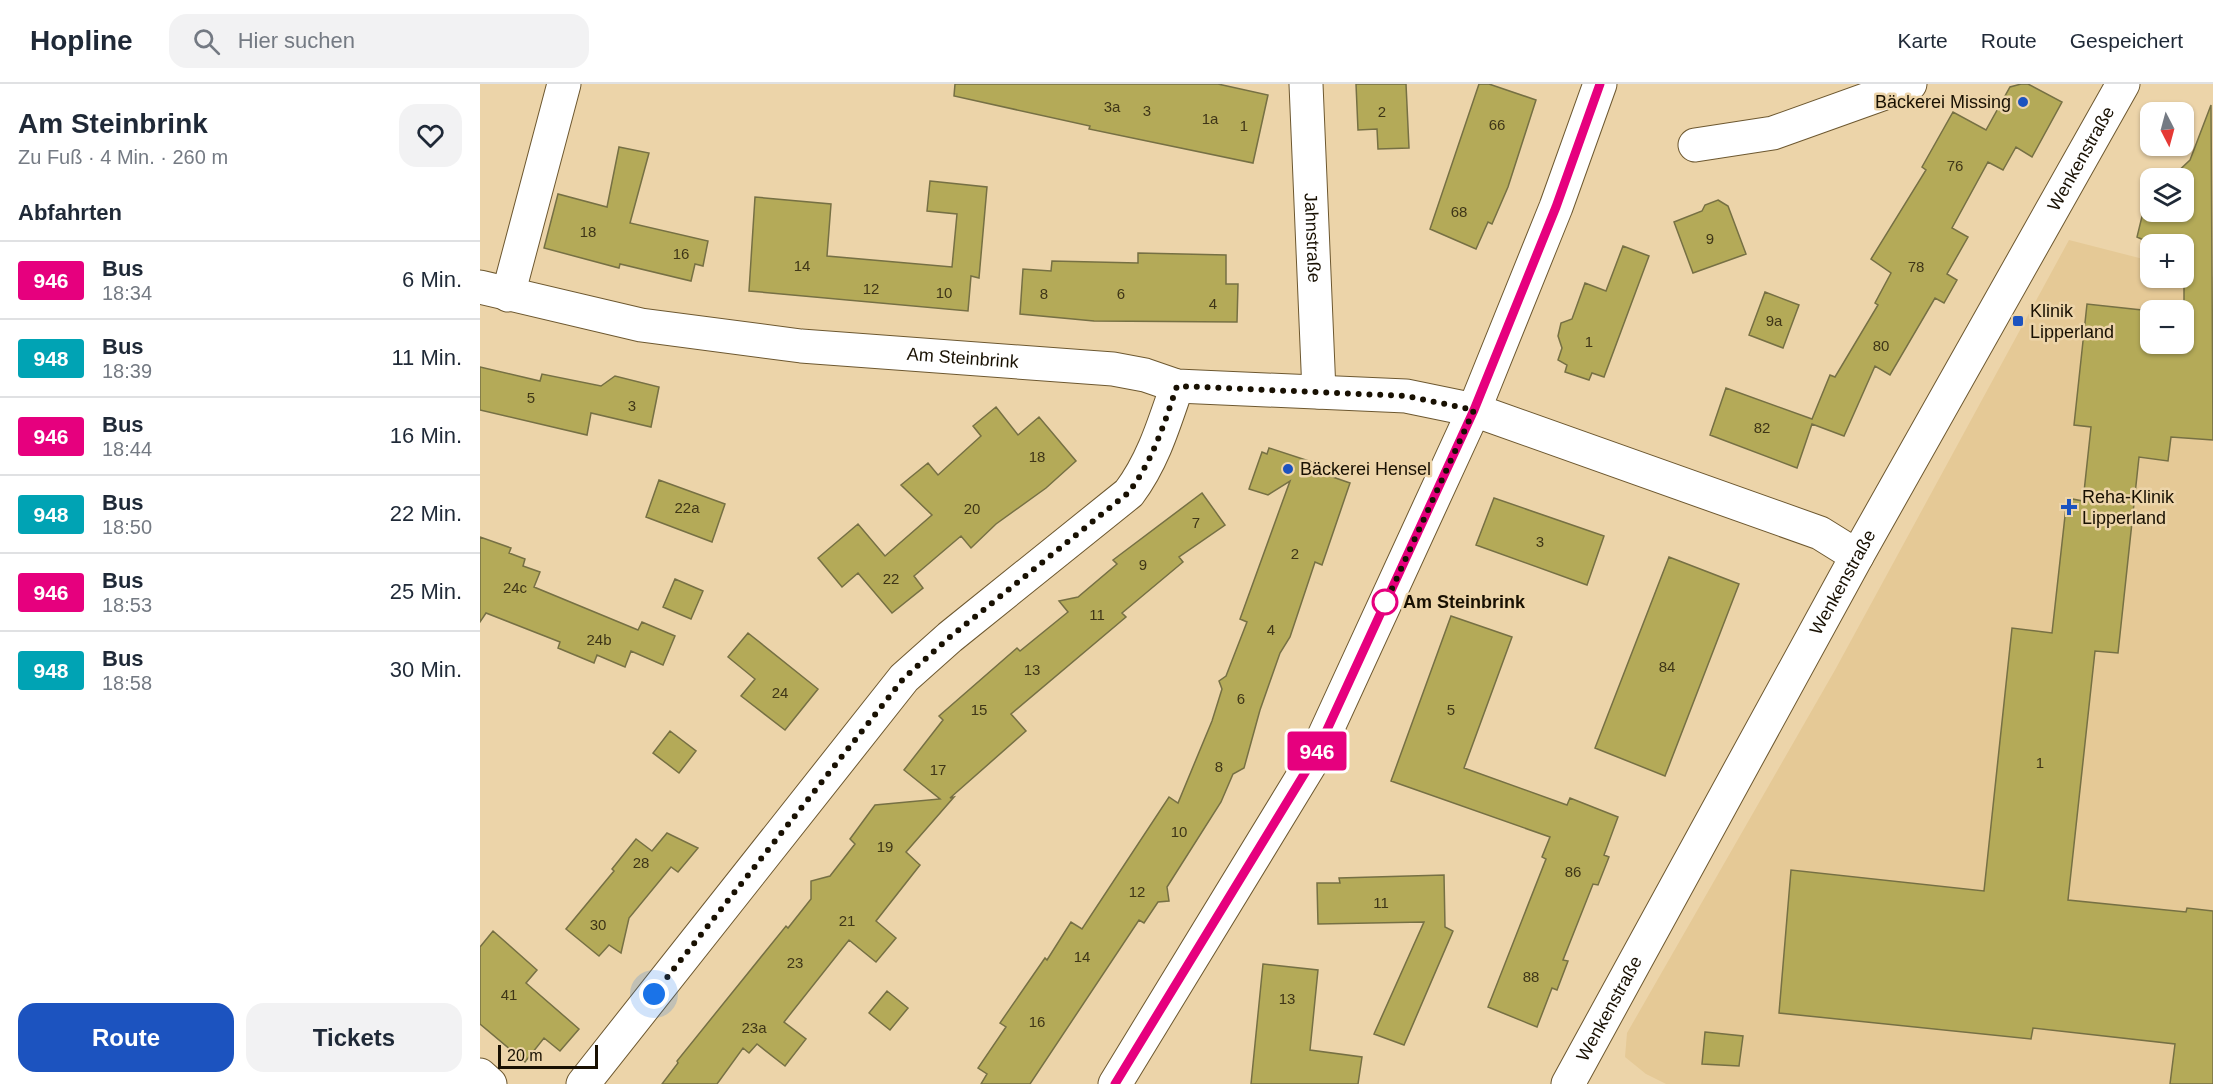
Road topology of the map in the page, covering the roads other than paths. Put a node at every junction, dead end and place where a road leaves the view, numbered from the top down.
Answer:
1 (564, 84) edge
2 (1306, 84) edge
3 (1600, 84) edge
4 (1910, 84) edge
5 (2123, 84) edge
6 (1695, 145) dead end
7 (494, 291) edge
8 (1177, 386) junction
9 (1319, 392) junction
10 (1474, 410) junction
11 (1857, 556) junction
12 (480, 1076) edge
13 (490, 1084) edge
14 (584, 1084) edge
15 (1115, 1084) edge
16 (1568, 1084) edge

1 - 7 street, Am Steinbrink
2 - 9 street, Jahnstraße
3 - 10 street
4 - 6 street
5 - 11 street, Wenkenstraße
7 - 8 street, Am Steinbrink
8 - 9 street, Am Steinbrink
8 - 14 street
9 - 10 street, Am Steinbrink
10 - 11 street, Am Steinbrink
10 - 15 street
11 - 16 street, Wenkenstraße
12 - 13 street

